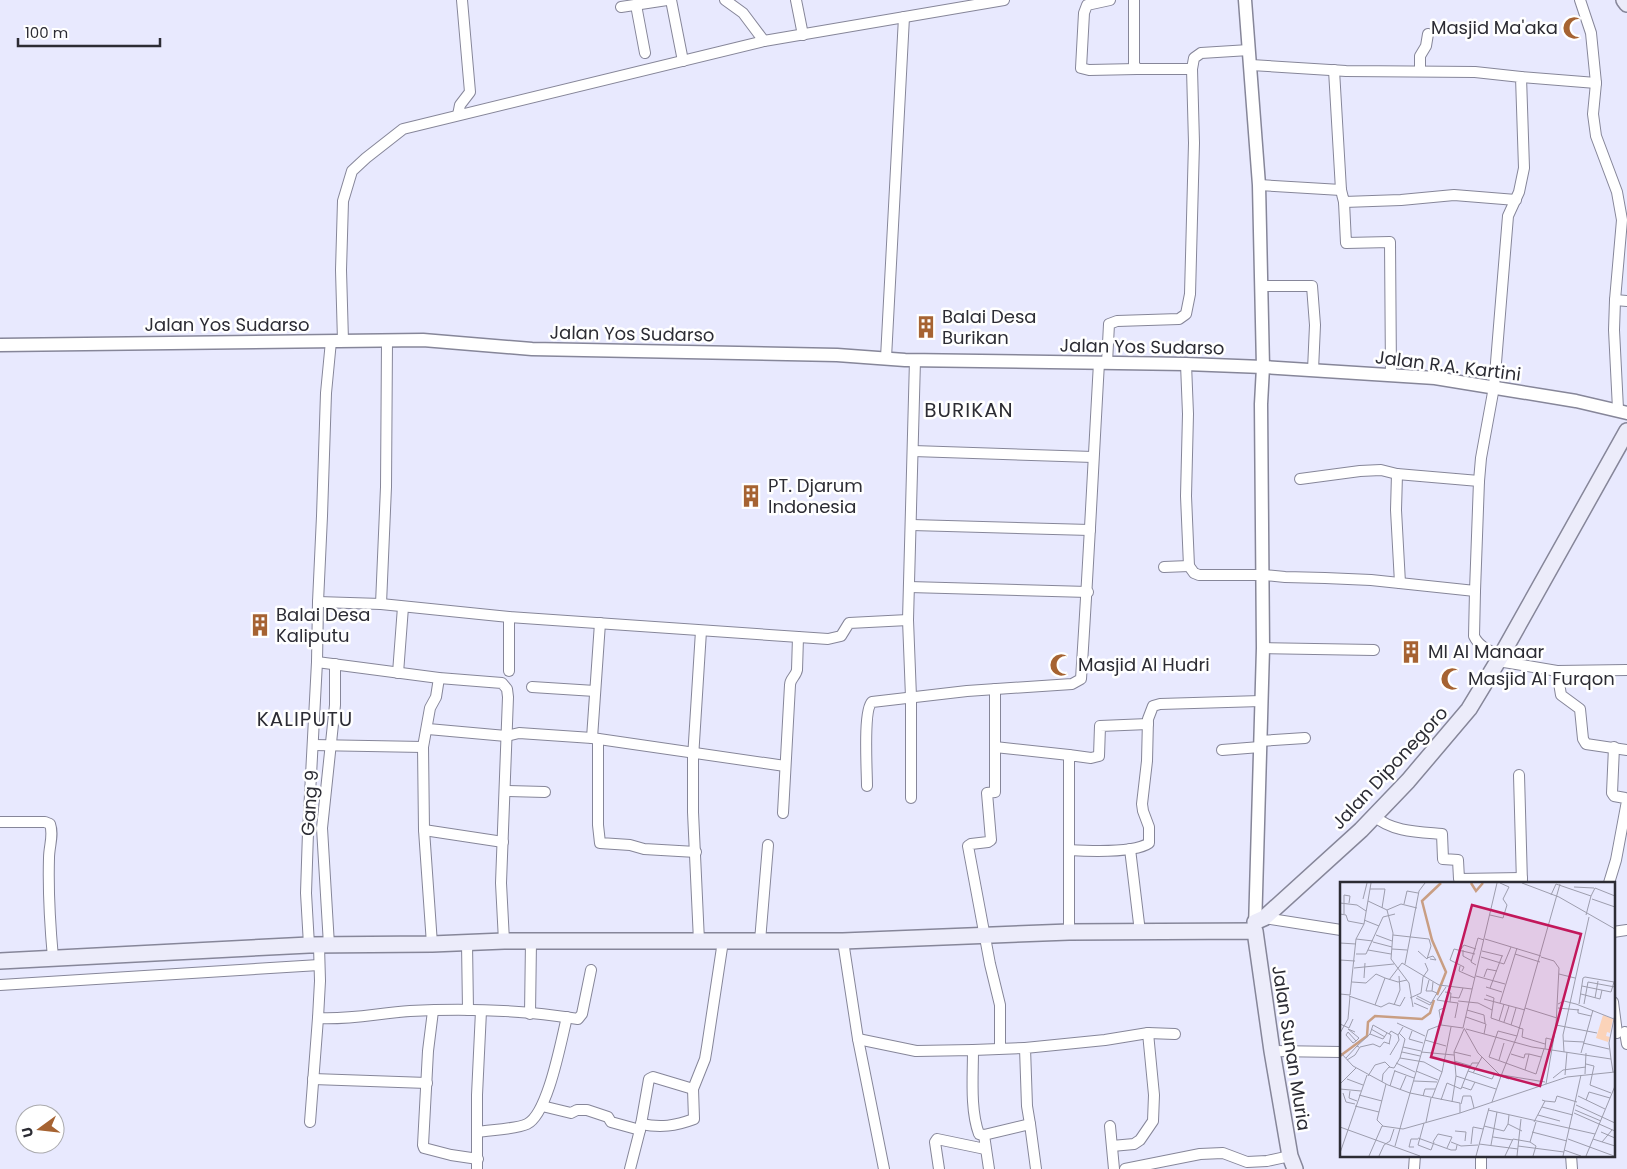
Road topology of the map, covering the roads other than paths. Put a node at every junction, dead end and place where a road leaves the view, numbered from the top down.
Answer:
1 (462, 0) edge
2 (667, 0) edge
3 (671, 0) edge
4 (725, 0) edge
5 (796, 0) edge
6 (1004, 0) edge
7 (1110, 0) edge
8 (1134, 0) edge
9 (1245, 0) edge
10 (1580, 0) edge
11 (1624, 0) edge
12 (975, 2) edge
13 (1627, 4) edge
14 (636, 5) junction
15 (621, 8) dead end
16 (904, 17) junction
17 (1428, 34) dead end
18 (803, 35) junction
19 (764, 41) junction
20 (1248, 50) junction
21 (644, 53) dead end
22 (683, 61) junction
23 (1251, 65) junction
24 (1136, 69) junction
25 (1192, 69) junction
26 (1334, 70) junction
27 (1420, 70) junction
28 (1521, 77) junction
29 (1596, 83) junction
30 (458, 115) junction
31 (1259, 185) junction
32 (1340, 190) junction
33 (1516, 200) junction
34 (1344, 202) junction
35 (1624, 247) edge
36 (1262, 286) junction
37 (1615, 300) junction
38 (1627, 300) edge
39 (337, 341) junction
40 (388, 341) junction
41 (0, 345) edge
42 (886, 358) junction
43 (914, 360) junction
44 (1103, 363) junction
45 (1186, 364) junction
46 (1263, 367) junction
47 (1314, 370) junction
48 (1391, 375) junction
49 (1494, 387) junction
50 (1622, 411) edge
51 (1627, 431) edge
52 (913, 451) junction
53 (1093, 457) junction
54 (1397, 474) junction
55 (1300, 479) dead end
56 (1479, 481) junction
57 (912, 525) junction
58 (1090, 530) junction
59 (1189, 566) junction
60 (1164, 567) dead end
61 (1264, 574) junction
62 (1400, 584) junction
63 (909, 587) junction
64 (1475, 591) junction
65 (1088, 592) junction
66 (318, 602) junction
67 (382, 604) junction
68 (402, 607) junction
69 (509, 617) junction
70 (908, 620) junction
71 (600, 623) junction
72 (701, 631) junction
73 (798, 637) junction
74 (1263, 648) junction
75 (1374, 650) dead end
76 (1500, 659) junction
77 (317, 662) junction
78 (335, 664) junction
79 (1627, 670) edge
80 (509, 671) dead end
81 (1557, 671) junction
82 (398, 673) junction
83 (439, 678) junction
84 (532, 687) dead end
85 (995, 689) junction
86 (596, 691) junction
87 (911, 697) junction
88 (1261, 701) junction
89 (1148, 724) junction
90 (428, 729) junction
91 (506, 736) junction
92 (595, 738) junction
93 (1305, 738) dead end
94 (331, 744) junction
95 (1260, 744) junction
96 (313, 745) junction
97 (424, 747) junction
98 (995, 747) junction
99 (1614, 747) junction
100 (1222, 750) dead end
101 (1627, 750) edge
102 (693, 754) junction
103 (1069, 755) junction
104 (785, 766) junction
105 (1519, 775) dead end
106 (867, 786) dead end
107 (505, 791) junction
108 (545, 792) dead end
109 (911, 798) dead end
110 (783, 813) dead end
111 (1374, 816) junction
112 (0, 822) edge
113 (424, 830) junction
114 (503, 842) junction
115 (768, 845) dead end
116 (1130, 849) junction
117 (1069, 850) junction
118 (696, 852) junction
119 (1522, 880) edge
120 (1459, 881) edge
121 (1609, 882) edge
122 (1258, 924) junction
123 (1340, 930) edge
124 (1627, 930) edge
125 (1069, 932) junction
126 (1140, 932) junction
127 (1614, 932) edge
128 (985, 936) junction
129 (504, 941) junction
130 (531, 941) junction
131 (699, 941) junction
132 (722, 941) junction
133 (760, 941) junction
134 (843, 941) junction
135 (467, 943) junction
136 (432, 944) junction
137 (319, 945) junction
138 (53, 958) junction
139 (0, 961) edge
140 (319, 965) junction
141 (591, 970) dead end
142 (0, 985) edge
143 (1614, 1006) edge
144 (432, 1010) junction
145 (468, 1010) junction
146 (481, 1011) junction
147 (530, 1014) junction
148 (567, 1017) junction
149 (318, 1018) junction
150 (1621, 1032) edge
151 (1148, 1033) junction
152 (1175, 1034) dead end
153 (858, 1039) junction
154 (1627, 1044) edge
155 (1000, 1048) junction
156 (1024, 1048) junction
157 (973, 1050) junction
158 (1272, 1051) junction
159 (1340, 1052) edge
160 (313, 1079) junction
161 (427, 1082) junction
162 (693, 1089) junction
163 (542, 1106) junction
164 (310, 1122) dead end
165 (1030, 1124) junction
166 (1110, 1126) dead end
167 (640, 1127) junction
168 (478, 1132) junction
169 (984, 1135) junction
170 (1112, 1146) junction
171 (985, 1149) junction
172 (1415, 1156) edge
173 (1481, 1156) edge
174 (1571, 1156) edge
175 (1256, 1162) junction
176 (1292, 1162) edge
177 (478, 1164) edge
178 (630, 1169) edge
179 (884, 1169) edge
180 (939, 1169) edge
181 (989, 1169) edge
182 (1036, 1169) edge
183 (1114, 1169) edge
184 (1125, 1169) edge
185 (1247, 1169) edge
186 (1414, 1169) edge
187 (1481, 1169) edge
188 (1572, 1169) edge

1 - 30 street
2 - 14 street
3 - 22 street
4 - 19 street
5 - 18 street
6 - 12 street
7 - 24 street
8 - 24 street
9 - 20 street
10 - 29 street
11 - 13 main road
12 - 16 street
14 - 15 street
14 - 21 street
16 - 18 street
16 - 42 street
17 - 27 street
18 - 19 street
19 - 22 street
20 - 23 street
20 - 25 street
22 - 30 street
23 - 26 street
23 - 31 street
24 - 25 street
25 - 44 street
26 - 27 street
26 - 32 street
27 - 28 street
28 - 29 street
28 - 33 street
29 - 35 street
30 - 39 street
31 - 32 street
31 - 36 street
32 - 34 street
33 - 34 street
33 - 49 street
34 - 48 street
35 - 37 street
36 - 46 street
36 - 47 street
37 - 38 street
37 - 50 street
39 - 40 street, Jalan Yos Sudarso
39 - 41 street, Jalan Yos Sudarso
39 - 66 street
40 - 42 street, Jalan Yos Sudarso
40 - 67 street
42 - 43 street, Jalan Yos Sudarso
43 - 44 street, Jalan Yos Sudarso
43 - 52 street
44 - 45 street, Jalan Yos Sudarso
44 - 53 street
45 - 46 street, Jalan Yos Sudarso
45 - 59 street
46 - 47 street, Jalan R.A. Kartini
46 - 61 street
47 - 48 street, Jalan R.A. Kartini
48 - 49 street, Jalan R.A. Kartini
49 - 50 street, Jalan R.A. Kartini
49 - 56 street
51 - 76 main road, Jalan Diponegoro
52 - 53 street
52 - 57 street
53 - 58 street
54 - 55 street
54 - 56 street
54 - 62 street
56 - 64 street
57 - 58 street
57 - 63 street
58 - 65 street
59 - 60 street
59 - 61 street
61 - 62 street
61 - 74 street
62 - 64 street
63 - 65 street
63 - 70 street
64 - 76 street
65 - 85 street
66 - 67 street
66 - 77 street
67 - 68 street
68 - 69 street
68 - 82 street
69 - 71 street
69 - 80 street
70 - 73 street
70 - 87 street
71 - 72 street
71 - 86 street
72 - 73 street
72 - 102 street
73 - 104 street
74 - 75 street
74 - 88 street
76 - 81 street
76 - 111 main road, Jalan Diponegoro
77 - 78 street
77 - 96 street
78 - 82 street
78 - 94 street, Gang 9
79 - 81 street
81 - 99 street
82 - 83 street
83 - 90 street
83 - 91 street
84 - 86 street
85 - 87 street
85 - 98 street
86 - 92 street
87 - 106 street
87 - 109 street
88 - 89 street
88 - 95 street
89 - 103 street
89 - 116 street
90 - 91 street
90 - 97 street
91 - 92 street
91 - 107 street
92 - 102 street
92 - 118 street
93 - 95 street
94 - 96 street
94 - 97 street
94 - 137 street, Gang 9
95 - 100 street
95 - 122 street
96 - 137 street
97 - 113 street
98 - 103 street
98 - 128 street
99 - 101 street
99 - 121 street
102 - 104 street
102 - 118 street
103 - 117 street
104 - 110 street
105 - 119 street
107 - 108 street
107 - 114 street
111 - 120 street
111 - 122 main road, Jalan Diponegoro
112 - 138 street
113 - 114 street
113 - 136 street
114 - 129 street
115 - 133 street
116 - 117 street
116 - 126 street
117 - 125 street
118 - 131 street
119 - 120 street
122 - 123 street
122 - 126 main road
122 - 158 main road, Jalan Sunan Muria
124 - 127 street
125 - 126 main road
125 - 128 main road
128 - 134 main road
128 - 155 street
129 - 130 main road
129 - 135 main road
130 - 131 main road
130 - 147 street
131 - 132 main road
132 - 133 main road
132 - 162 street
133 - 134 main road
134 - 153 street
135 - 136 main road
135 - 145 street
136 - 137 main road
137 - 138 main road
137 - 140 street
138 - 139 main road
140 - 142 street
140 - 149 street
141 - 148 street
143 - 150 street
144 - 145 street
144 - 149 street
144 - 161 street
145 - 146 street
146 - 147 street
146 - 168 street
147 - 148 street
148 - 163 street
149 - 160 street
150 - 154 street
151 - 152 street
151 - 156 street
151 - 170 street
153 - 157 street
153 - 179 street
155 - 156 street
155 - 157 street
156 - 165 street
157 - 169 street
158 - 159 street
158 - 176 main road, Jalan Sunan Muria
160 - 161 street
160 - 164 street
161 - 177 street
162 - 167 street
162 - 167 street
163 - 167 street
163 - 168 street
165 - 169 street
165 - 182 street
166 - 170 street
167 - 178 street
168 - 177 street
169 - 171 street
170 - 183 street
171 - 180 street
171 - 181 street
172 - 186 street
173 - 187 street
174 - 188 street
175 - 176 street
175 - 184 street
175 - 185 street

